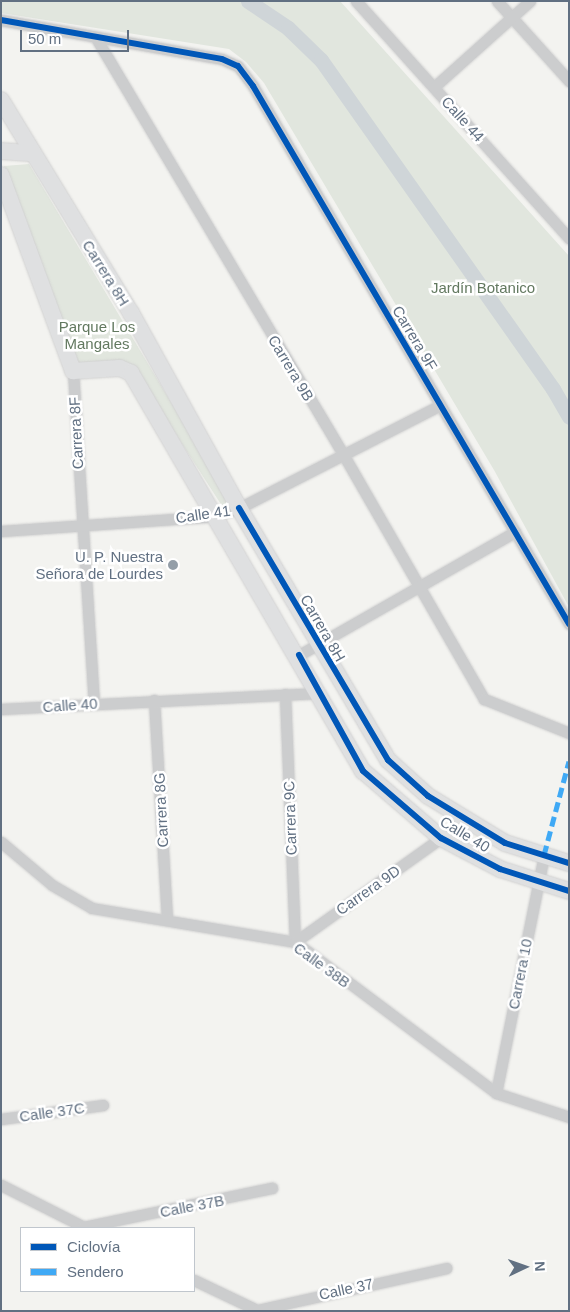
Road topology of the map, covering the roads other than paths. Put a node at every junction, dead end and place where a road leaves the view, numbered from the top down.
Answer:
1 (356, 1) edge
2 (497, 1) edge
3 (530, 1) edge
4 (512, 17) junction
5 (1, 20) edge
6 (96, 38) junction
7 (569, 81) edge
8 (434, 87) junction
9 (1, 100) edge
10 (1, 151) edge
11 (32, 153) junction
12 (1, 175) edge
13 (569, 238) edge
14 (73, 371) junction
15 (440, 405) junction
16 (343, 454) junction
17 (239, 508) junction
18 (213, 516) junction
19 (81, 526) junction
20 (1, 531) edge
21 (515, 532) junction
22 (417, 585) junction
23 (569, 624) edge
24 (318, 644) junction
25 (299, 655) junction
26 (319, 693) junction
27 (286, 694) junction
28 (154, 700) junction
29 (94, 703) junction
30 (1, 709) edge
31 (569, 733) edge
32 (388, 760) joint
33 (441, 838) junction
34 (1, 842) edge
35 (544, 856) junction
36 (569, 864) edge
37 (539, 881) junction
38 (569, 891) edge
39 (167, 920) junction
40 (295, 942) junction
41 (496, 1093) junction
42 (103, 1104) dead end
43 (569, 1117) edge
44 (1, 1119) edge
45 (1, 1185) edge
46 (272, 1188) dead end
47 (84, 1227) edge
48 (446, 1268) dead end
49 (195, 1280) edge
50 (258, 1310) edge

1 - 8 street, Calle 44
2 - 4 street
3 - 4 street
4 - 7 street
4 - 8 street
5 - 6 street
6 - 15 street, Carrera 9F
6 - 16 street, Carrera 9B
8 - 13 street, Calle 44
9 - 11 street, Carrera 8H
10 - 11 street
11 - 17 street, Carrera 8H
12 - 14 street, Carrera 8F
14 - 18 street
14 - 19 street, Carrera 8F
15 - 16 street, Calle 41
15 - 21 street, Carrera 9F
16 - 17 street, Calle 41
16 - 22 street, Carrera 9B
17 - 18 street, Calle 41
17 - 24 street, Carrera 8H
18 - 19 street, Calle 41
18 - 25 street
19 - 20 street, Calle 41
19 - 29 street, Carrera 8F
21 - 22 street
21 - 23 street, Carrera 9F
22 - 24 street
22 - 31 street, Carrera 9B
24 - 25 street
24 - 32 street, Carrera 8H
25 - 26 street
26 - 27 street, Calle 40
26 - 33 street, Calle 40
27 - 28 street, Calle 40
27 - 40 street, Carrera 9C
28 - 29 street, Calle 40
28 - 39 street, Carrera 8G
29 - 30 street, Calle 40
32 - 35 street, Calle 40
33 - 37 street, Calle 40
33 - 40 street, Carrera 9D
34 - 39 street, Calle 38B
35 - 36 street, Calle 40
35 - 37 street, Carrera 10
37 - 38 street, Calle 40
37 - 41 street, Carrera 10
39 - 40 street, Calle 38B
40 - 41 street, Calle 38B
41 - 43 street, Calle 38B
42 - 44 street, Calle 37C
45 - 47 street
46 - 47 street, Calle 37B
48 - 50 street, Calle 37
49 - 50 street, Calle 37

